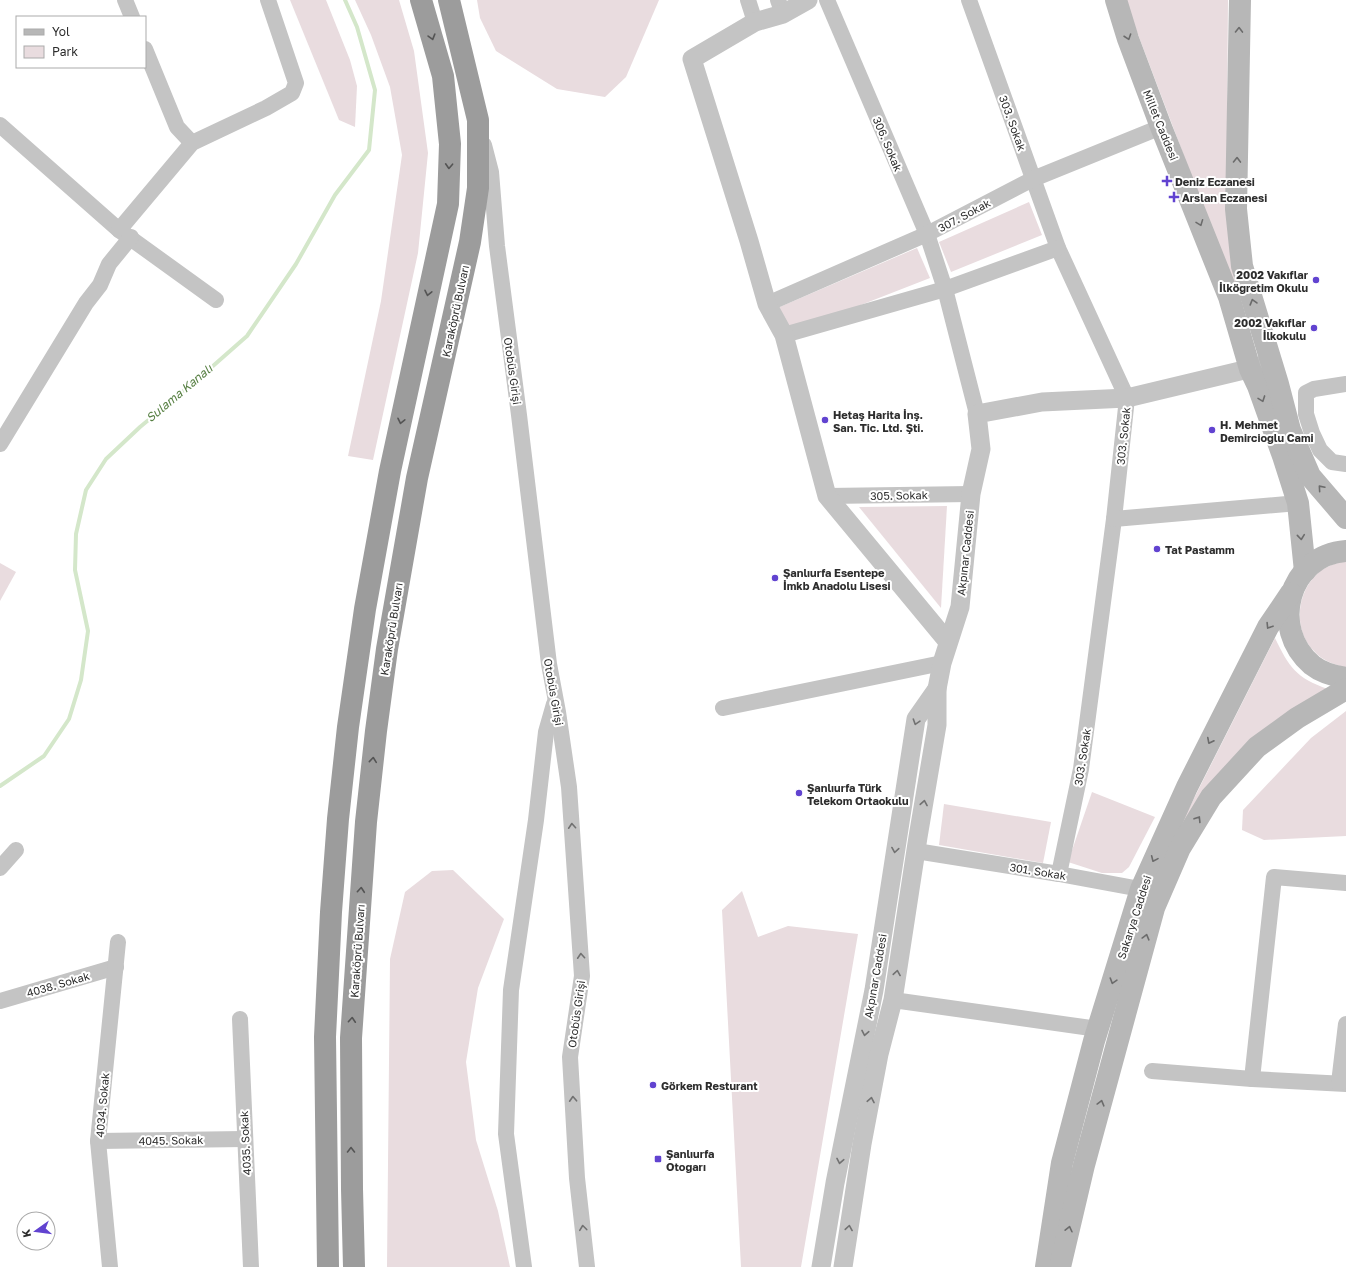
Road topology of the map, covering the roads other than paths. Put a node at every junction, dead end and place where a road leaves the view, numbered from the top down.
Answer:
1 (125, 0) edge
2 (268, 0) edge
3 (421, 0) edge
4 (449, 0) edge
5 (748, 0) edge
6 (808, 0) edge
7 (827, 0) edge
8 (969, 0) edge
9 (1116, 0) edge
10 (1240, 0) edge
11 (780, 7) edge
12 (132, 16) edge
13 (754, 22) junction
14 (146, 51) edge
15 (478, 120) junction
16 (0, 125) edge
17 (1161, 127) junction
18 (192, 143) junction
19 (1033, 179) junction
20 (125, 234) junction
21 (927, 234) junction
22 (1058, 248) junction
23 (945, 289) junction
24 (216, 300) dead end
25 (766, 304) junction
26 (784, 335) junction
27 (1261, 367) junction
28 (1346, 384) edge
29 (1127, 398) junction
30 (977, 414) junction
31 (0, 444) edge
32 (1346, 464) edge
33 (971, 494) junction
34 (827, 496) junction
35 (1298, 503) junction
36 (1346, 518) edge
37 (1114, 519) junction
38 (1346, 551) edge
39 (1305, 571) junction
40 (1291, 593) junction
41 (948, 642) junction
42 (942, 663) junction
43 (1346, 678) edge
44 (937, 689) junction
45 (1346, 689) edge
46 (555, 699) junction
47 (724, 708) dead end
48 (16, 850) dead end
49 (916, 852) junction
50 (0, 868) edge
51 (1059, 874) junction
52 (1346, 883) edge
53 (1151, 890) junction
54 (118, 942) dead end
55 (116, 967) junction
56 (892, 1000) junction
57 (0, 1001) edge
58 (240, 1019) dead end
59 (1346, 1024) edge
60 (1098, 1029) junction
61 (1152, 1071) dead end
62 (1252, 1079) junction
63 (1343, 1084) edge
64 (244, 1139) junction
65 (98, 1141) junction
66 (327, 1186) junction
67 (352, 1189) junction
68 (110, 1267) edge
69 (251, 1267) edge
70 (321, 1267) edge
71 (328, 1267) edge
72 (354, 1267) edge
73 (364, 1267) edge
74 (524, 1267) edge
75 (587, 1267) edge
76 (821, 1267) edge
77 (843, 1267) edge
78 (1046, 1267) edge
79 (1060, 1267) edge

1 - 12 street
2 - 18 street
3 -> 66 highway
4 - 15 highway, Karaköprü Bulvarı
5 - 13 street
6 - 11 street
7 - 21 street, 306. Sokak
8 - 19 street, 303. Sokak
9 -> 17 main road, Millet Caddesi
27 -> 10 main road, Millet Caddesi
11 - 13 street
13 - 25 street
14 - 18 street
15 - 46 street, Otobüs Girişi
67 -> 15 highway, Karaköprü Bulvarı
16 - 20 street
17 - 19 street, 307. Sokak
17 -> 27 main road, Millet Caddesi
18 - 20 street
19 - 21 street, 307. Sokak
19 - 22 street, 303. Sokak
20 - 24 street
20 - 31 street
21 - 23 street, 306. Sokak
21 - 25 street, 307. Sokak
22 - 23 street
22 - 29 street, 303. Sokak
23 - 26 street
23 - 30 street, 306. Sokak
25 - 26 street
26 - 34 street
27 - 29 street
27 -> 35 main road, Millet Caddesi
36 -> 27 main road, Millet Caddesi
28 - 32 street
29 - 30 street
29 - 37 street, 303. Sokak
30 - 33 street, Akpınar Caddesi
33 - 34 street, 305. Sokak
33 - 41 street, Akpınar Caddesi
34 - 41 street
35 - 37 street
35 -> 39 main road, Millet Caddesi
37 - 51 street, 303. Sokak
38 - 39 main road, Sakarya Caddesi
39 - 40 main road, Sakarya Caddesi
40 - 43 main road
40 -> 53 main road, Sakarya Caddesi
41 - 42 street, Akpınar Caddesi
42 - 44 street, Akpınar Caddesi
42 - 47 street
49 -> 44 street, Akpınar Caddesi
44 -> 76 street, Akpınar Caddesi
53 -> 45 main road, Sakarya Caddesi
46 - 74 street
75 -> 46 street, Otobüs Girişi
48 - 50 street
49 - 51 street, 301. Sokak
56 -> 49 street, Akpınar Caddesi
51 - 53 street, 301. Sokak
52 - 62 street
53 -> 60 main road, Sakarya Caddesi
79 -> 53 main road, Sakarya Caddesi
54 - 55 street, 4034. Sokak
55 - 57 street, 4038. Sokak
55 - 65 street, 4034. Sokak
56 - 60 street
77 -> 56 street, Akpınar Caddesi
58 - 64 street, 4035. Sokak
59 - 63 street
60 - 78 main road, Sakarya Caddesi
61 - 62 street
62 - 63 street
64 - 65 street, 4045. Sokak
64 - 69 street, 4035. Sokak
65 - 68 street, 4034. Sokak
66 - 70 highway
66 - 71 highway
67 - 72 highway, Karaköprü Bulvarı
67 - 73 highway

